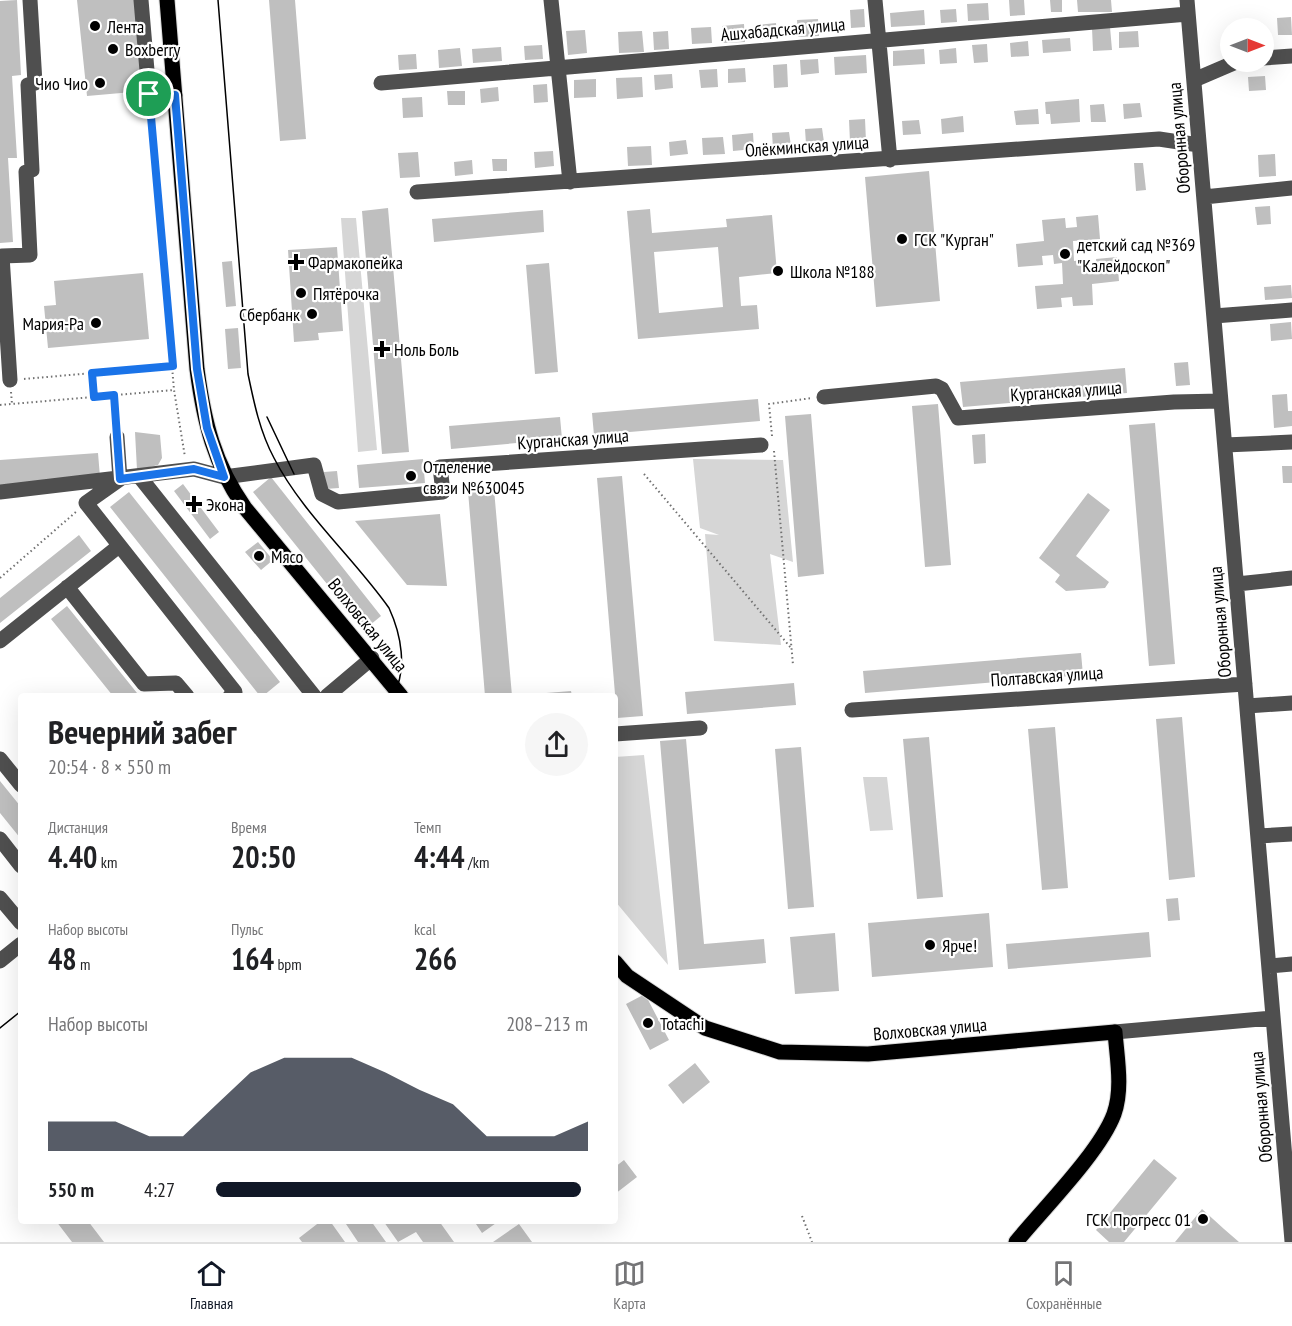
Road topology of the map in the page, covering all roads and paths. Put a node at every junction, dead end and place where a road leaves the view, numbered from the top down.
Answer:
1 (30, 0) edge
2 (141, 0) edge
3 (167, 0) edge
4 (551, 0) edge
5 (874, 0) edge
6 (1188, 7) edge
7 (879, 41) junction
8 (1292, 56) edge
9 (1274, 57) edge
10 (557, 67) junction
11 (1220, 69) edge
12 (1194, 80) junction
13 (381, 83) dead end
14 (149, 94) junction
15 (175, 95) junction
16 (1199, 145) junction
17 (890, 160) junction
18 (570, 182) junction
19 (1292, 188) edge
20 (417, 192) dead end
21 (1204, 197) junction
22 (1292, 309) edge
23 (1214, 316) junction
24 (173, 366) junction
25 (92, 373) junction
26 (10, 380) joint
27 (174, 390) junction
28 (114, 395) junction
29 (94, 397) junction
30 (824, 397) joint
31 (1221, 401) junction
32 (0, 405) edge
33 (117, 436) joint
34 (1292, 442) edge
35 (769, 445) junction
36 (1225, 445) junction
37 (194, 469) junction
38 (644, 474) dead end
39 (139, 476) junction
40 (224, 477) junction
41 (120, 479) junction
42 (0, 492) edge
43 (86, 503) junction
44 (119, 546) junction
45 (0, 578) edge
46 (1292, 578) edge
47 (1236, 584) junction
48 (67, 587) junction
49 (0, 641) edge
50 (792, 649) junction
51 (372, 658) junction
52 (792, 665) dead end
53 (1245, 684) junction
54 (184, 693) edge
55 (232, 693) edge
56 (312, 693) edge
57 (331, 693) edge
58 (399, 693) edge
59 (1292, 703) edge
60 (1247, 706) junction
61 (852, 710) dead end
62 (700, 728) dead end
63 (618, 734) edge
64 (0, 759) edge
65 (18, 781) edge
66 (1292, 834) edge
67 (1258, 836) junction
68 (0, 839) edge
69 (18, 862) edge
70 (0, 898) edge
71 (18, 919) edge
72 (18, 946) edge
73 (0, 961) edge
74 (1292, 964) edge
75 (618, 966) edge
76 (1269, 966) junction
77 (1273, 1018) junction
78 (1115, 1032) junction
79 (1286, 1089) edge
80 (802, 1216) dead end
81 (1291, 1221) edge
82 (1292, 1241) edge
83 (812, 1242) edge
84 (1016, 1242) edge

1 - 26 street
2 - 14 street
3 - 15 main road, Волховская улица
4 - 10 street
5 - 7 street
6 - 7 street, Ашхабадская улица
6 - 12 street, Оборонная улица
7 - 10 street, Ашхабадская улица
7 - 17 street
8 - 9 street
10 - 13 street, Ашхабадская улица
10 - 18 street
11 - 12 street
12 - 16 street, Оборонная улица
14 - 15 street
14 - 24 path
15 - 40 main road, Волховская улица
16 - 17 street, Олёкминская улица
16 - 21 street, Оборонная улица
17 - 18 street, Олёкминская улица
18 - 20 street, Олёкминская улица
19 - 21 street
21 - 23 street, Оборонная улица
22 - 23 street
23 - 31 street, Оборонная улица
24 - 25 path
24 - 27 path
25 - 26 path
25 - 29 path
27 - 28 path
27 - 37 path
28 - 29 path
28 - 33 path
29 - 32 path
30 - 31 street, Курганская улица
30 - 35 path
31 - 36 street, Оборонная улица
33 - 41 street
34 - 36 street
35 - 40 street, Курганская улица
35 - 50 path
36 - 47 street, Оборонная улица
37 - 39 street
37 - 40 street
38 - 50 path
39 - 41 street
39 - 56 street
40 - 51 main road, Волховская улица
41 - 42 street
41 - 43 street
43 - 44 street
43 - 45 path
44 - 48 street
44 - 55 street
46 - 47 street
47 - 53 street, Оборонная улица
48 - 49 street
48 - 54 street
50 - 52 path
51 - 57 street
51 - 58 main road, Волховская улица
53 - 60 street, Оборонная улица
53 - 61 street, Полтавская улица
59 - 60 street
60 - 67 street, Оборонная улица
62 - 63 street
64 - 65 street
66 - 67 street
67 - 76 street, Оборонная улица
68 - 69 street
70 - 71 street
72 - 73 street
74 - 76 street
75 - 78 main road, Волховская улица
76 - 77 street, Оборонная улица
77 - 78 street, Волховская улица
77 - 79 street, Оборонная улица
78 - 84 main road
79 - 81 street, Оборонная улица
80 - 83 path
81 - 82 street, Оборонная улица

